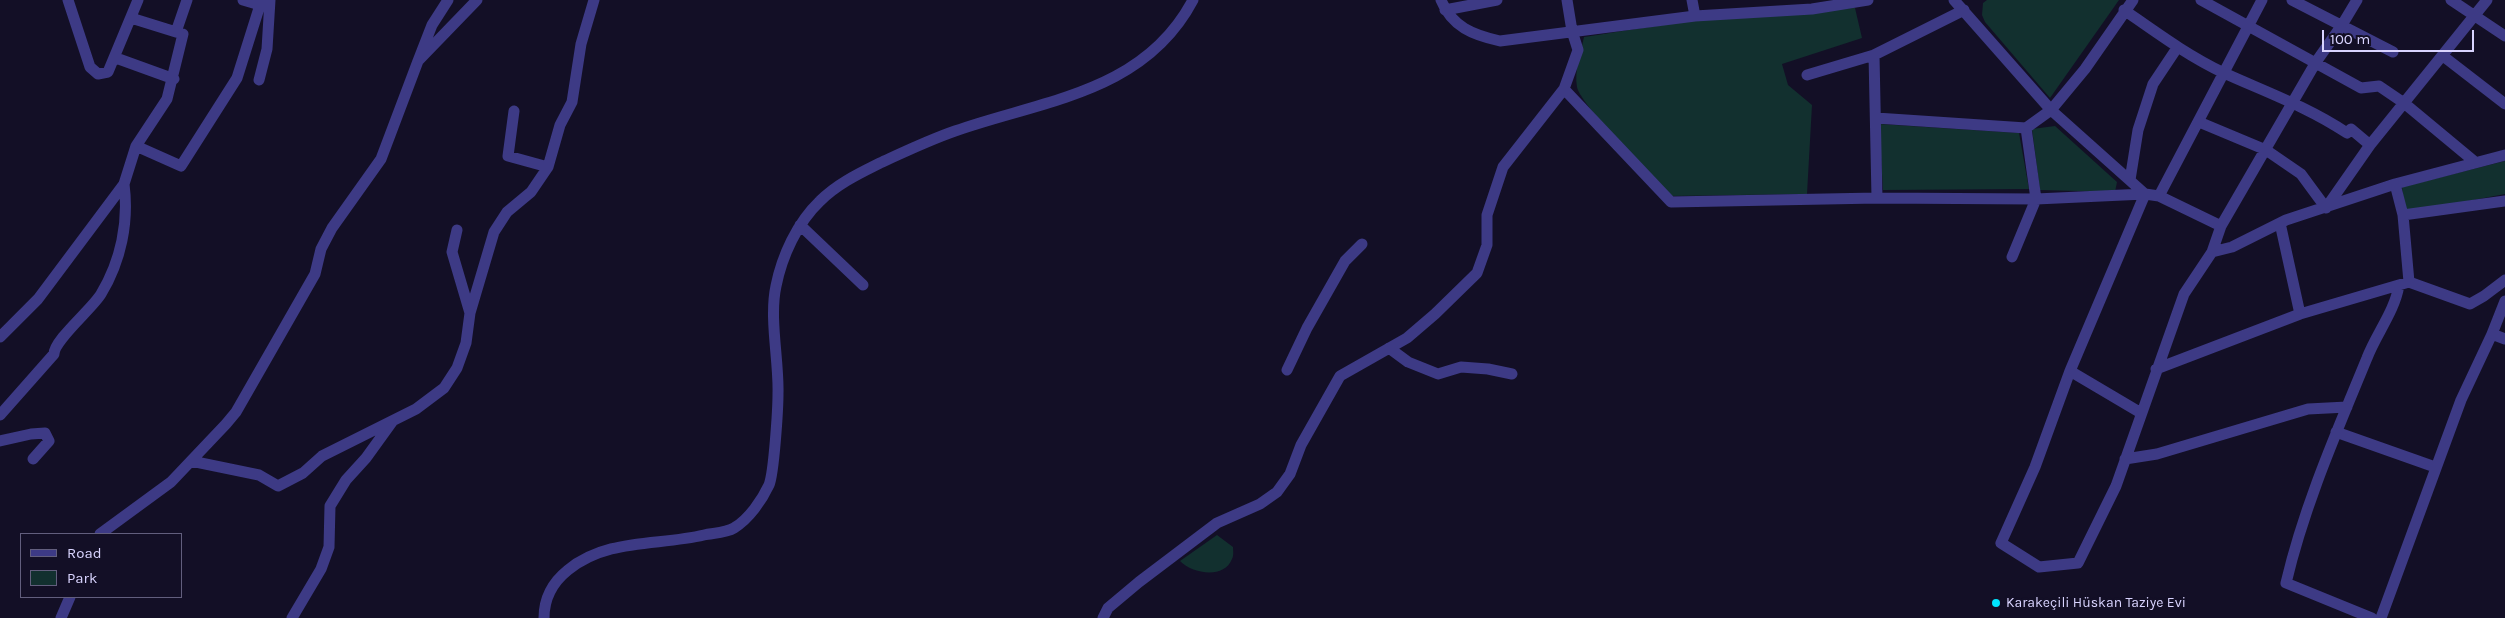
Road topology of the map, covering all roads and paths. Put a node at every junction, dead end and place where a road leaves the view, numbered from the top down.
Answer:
1 (68, 0) edge
2 (138, 0) edge
3 (187, 0) edge
4 (243, 0) edge
5 (448, 0) edge
6 (477, 0) edge
7 (594, 0) edge
8 (1192, 0) edge
9 (1497, 0) edge
10 (1567, 0) edge
11 (1692, 0) edge
12 (1868, 0) edge
13 (1954, 0) edge
14 (2133, 0) edge
15 (2201, 0) edge
16 (2262, 0) edge
17 (2292, 0) edge
18 (2357, 0) edge
19 (2452, 0) edge
20 (2487, 0) edge
21 (264, 2) edge
22 (1443, 5) edge
23 (1964, 10) junction
24 (2124, 10) junction
25 (2475, 15) junction
26 (1695, 16) junction
27 (131, 18) junction
28 (2342, 25) junction
29 (2247, 26) junction
30 (1572, 31) junction
31 (176, 32) junction
32 (2505, 36) edge
33 (2177, 48) junction
34 (2393, 52) dead end
35 (1874, 56) junction
36 (2443, 56) junction
37 (116, 58) junction
38 (418, 61) junction
39 (2316, 62) junction
40 (2224, 72) junction
41 (1807, 75) dead end
42 (174, 79) junction
43 (259, 80) dead end
44 (1564, 89) junction
45 (2295, 102) junction
46 (2404, 103) junction
47 (2505, 104) edge
48 (2051, 110) junction
49 (514, 111) dead end
50 (1876, 118) junction
51 (2198, 122) junction
52 (2026, 128) junction
53 (2370, 145) junction
54 (136, 146) junction
55 (2266, 150) junction
56 (2505, 155) edge
57 (2475, 162) junction
58 (548, 167) junction
59 (2130, 180) junction
60 (124, 184) junction
61 (2395, 184) junction
62 (2145, 194) junction
63 (2159, 196) junction
64 (1877, 198) junction
65 (2036, 199) junction
66 (2505, 201) edge
67 (2326, 208) junction
68 (2403, 215) junction
69 (2280, 223) junction
70 (800, 225) junction
71 (2222, 226) junction
72 (457, 230) dead end
73 (1362, 244) dead end
74 (2212, 252) junction
75 (2012, 257) dead end
76 (2505, 280) edge
77 (2404, 284) junction
78 (863, 285) dead end
79 (2505, 301) edge
80 (470, 313) junction
81 (2300, 314) junction
82 (2492, 334) junction
83 (0, 337) edge
84 (2505, 339) edge
85 (1389, 348) junction
86 (2156, 368) junction
87 (1287, 370) dead end
88 (2070, 371) junction
89 (1512, 374) dead end
90 (2347, 407) junction
91 (2141, 413) junction
92 (0, 414) edge
93 (395, 418) junction
94 (2336, 432) junction
95 (0, 441) edge
96 (32, 459) dead end
97 (2125, 459) junction
98 (191, 461) junction
99 (2435, 467) junction
100 (101, 533) edge
101 (70, 598) edge
102 (61, 618) edge
103 (292, 618) edge
104 (544, 618) edge
105 (1103, 618) edge
106 (2372, 618) edge
107 (2381, 618) edge

1 - 37 street
2 - 27 street
3 - 31 street
4 - 21 street
5 - 38 street
6 - 38 street
7 - 58 street
8 - 70 street
9 - 22 street
10 - 30 street
11 - 26 street
12 - 26 street
13 - 23 street
14 - 24 street
15 - 29 street
16 - 29 street
17 - 28 street
18 - 28 street
19 - 25 street
20 - 25 street
21 - 43 street
21 - 54 street
22 - 30 street
23 - 35 street
23 - 48 street
24 - 33 street
24 - 48 street
25 - 32 street
25 - 36 street
26 - 30 street
27 - 31 street
27 - 37 street
28 - 34 street
28 - 39 street
29 - 39 street
29 - 40 street
30 - 44 street
31 - 42 street
33 - 40 street
33 - 59 street
35 - 41 street
35 - 50 street
36 - 46 street
36 - 47 street
37 - 42 street
38 - 98 street
39 - 45 street
39 - 46 street
40 - 45 street
40 - 51 street
42 - 54 street
44 - 64 street
44 - 85 street
45 - 53 street
45 - 55 street
46 - 53 street
46 - 57 street
48 - 52 street
48 - 59 street
49 - 58 street
50 - 52 street
50 - 64 street
51 - 55 street
51 - 63 street
52 - 65 street
53 - 67 street
54 - 60 street
55 - 67 street
55 - 71 street
56 - 57 street
57 - 61 street
58 - 80 street
59 - 62 street
60 - 83 street
60 - 92 street
61 - 67 street
61 - 68 street
62 - 63 street
62 - 65 street
62 - 88 street
63 - 71 street
64 - 65 street
65 - 75 street
66 - 68 street
67 - 69 street
68 - 77 street
69 - 74 street
69 - 81 street
70 - 78 street
70 - 104 street
71 - 74 street
72 - 80 street
73 - 87 street
74 - 86 street
76 - 77 street
77 - 81 street
77 - 90 street
79 - 82 street
80 - 93 street
81 - 86 street
82 - 84 street
82 - 99 street
85 - 89 street
85 - 105 street
86 - 91 street
88 - 91 street
88 - 97 street
90 - 94 street
90 - 97 street
91 - 97 street
93 - 98 street
93 - 103 street
94 - 99 street
94 - 106 street
95 - 96 street
98 - 100 street
99 - 107 street
101 - 102 street

